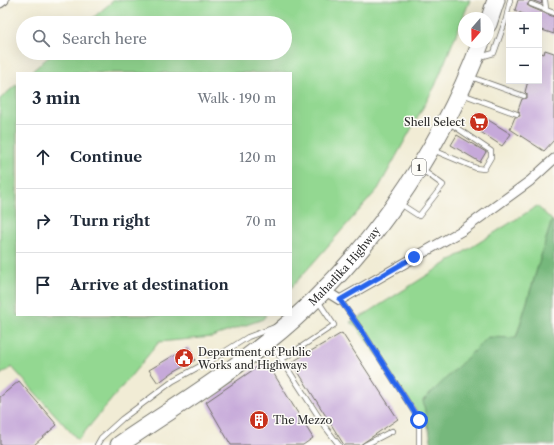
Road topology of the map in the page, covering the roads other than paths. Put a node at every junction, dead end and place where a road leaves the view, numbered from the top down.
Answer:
1 (4, 0) edge
2 (496, 0) edge
3 (510, 0) edge
4 (545, 0) edge
5 (0, 3) edge
6 (531, 4) dead end
7 (546, 9) junction
8 (492, 12) edge
9 (554, 13) edge
10 (479, 48) edge
11 (475, 59) junction
12 (468, 76) junction
13 (460, 93) junction
14 (524, 96) dead end
15 (517, 114) dead end
16 (446, 121) junction
17 (431, 150) junction
18 (554, 159) edge
19 (418, 167) junction
20 (396, 201) junction
21 (320, 294) junction
22 (340, 300) junction
23 (293, 320) junction
24 (268, 342) junction
25 (280, 357) junction
26 (392, 431) dead end
27 (97, 445) edge
28 (119, 445) edge
29 (339, 445) edge
30 (365, 445) edge
31 (419, 445) edge

1 - 5 street
2 - 8 highway
3 - 11 lane
4 - 7 lane
6 - 7 lane
7 - 9 lane
10 - 11 highway, Maharlika Highway / 1
11 - 12 highway, Maharlika Highway / 1
12 - 13 highway, Maharlika Highway / 1
12 - 14 lane
13 - 15 lane
13 - 16 highway, Maharlika Highway / 1
16 - 17 highway, Maharlika Highway / 1
16 - 17 lane
17 - 19 highway, Maharlika Highway / 1
18 - 22 street
19 - 20 highway, Maharlika Highway / 1
19 - 20 lane
20 - 21 highway, Maharlika Highway / 1
21 - 22 street
21 - 23 highway, Maharlika Highway / 1
21 - 25 lane
22 - 31 lane
23 - 24 highway, Maharlika Highway / 1
23 - 27 lane
24 - 25 lane
24 - 28 highway, Maharlika Highway / 1
25 - 29 lane
26 - 30 lane

